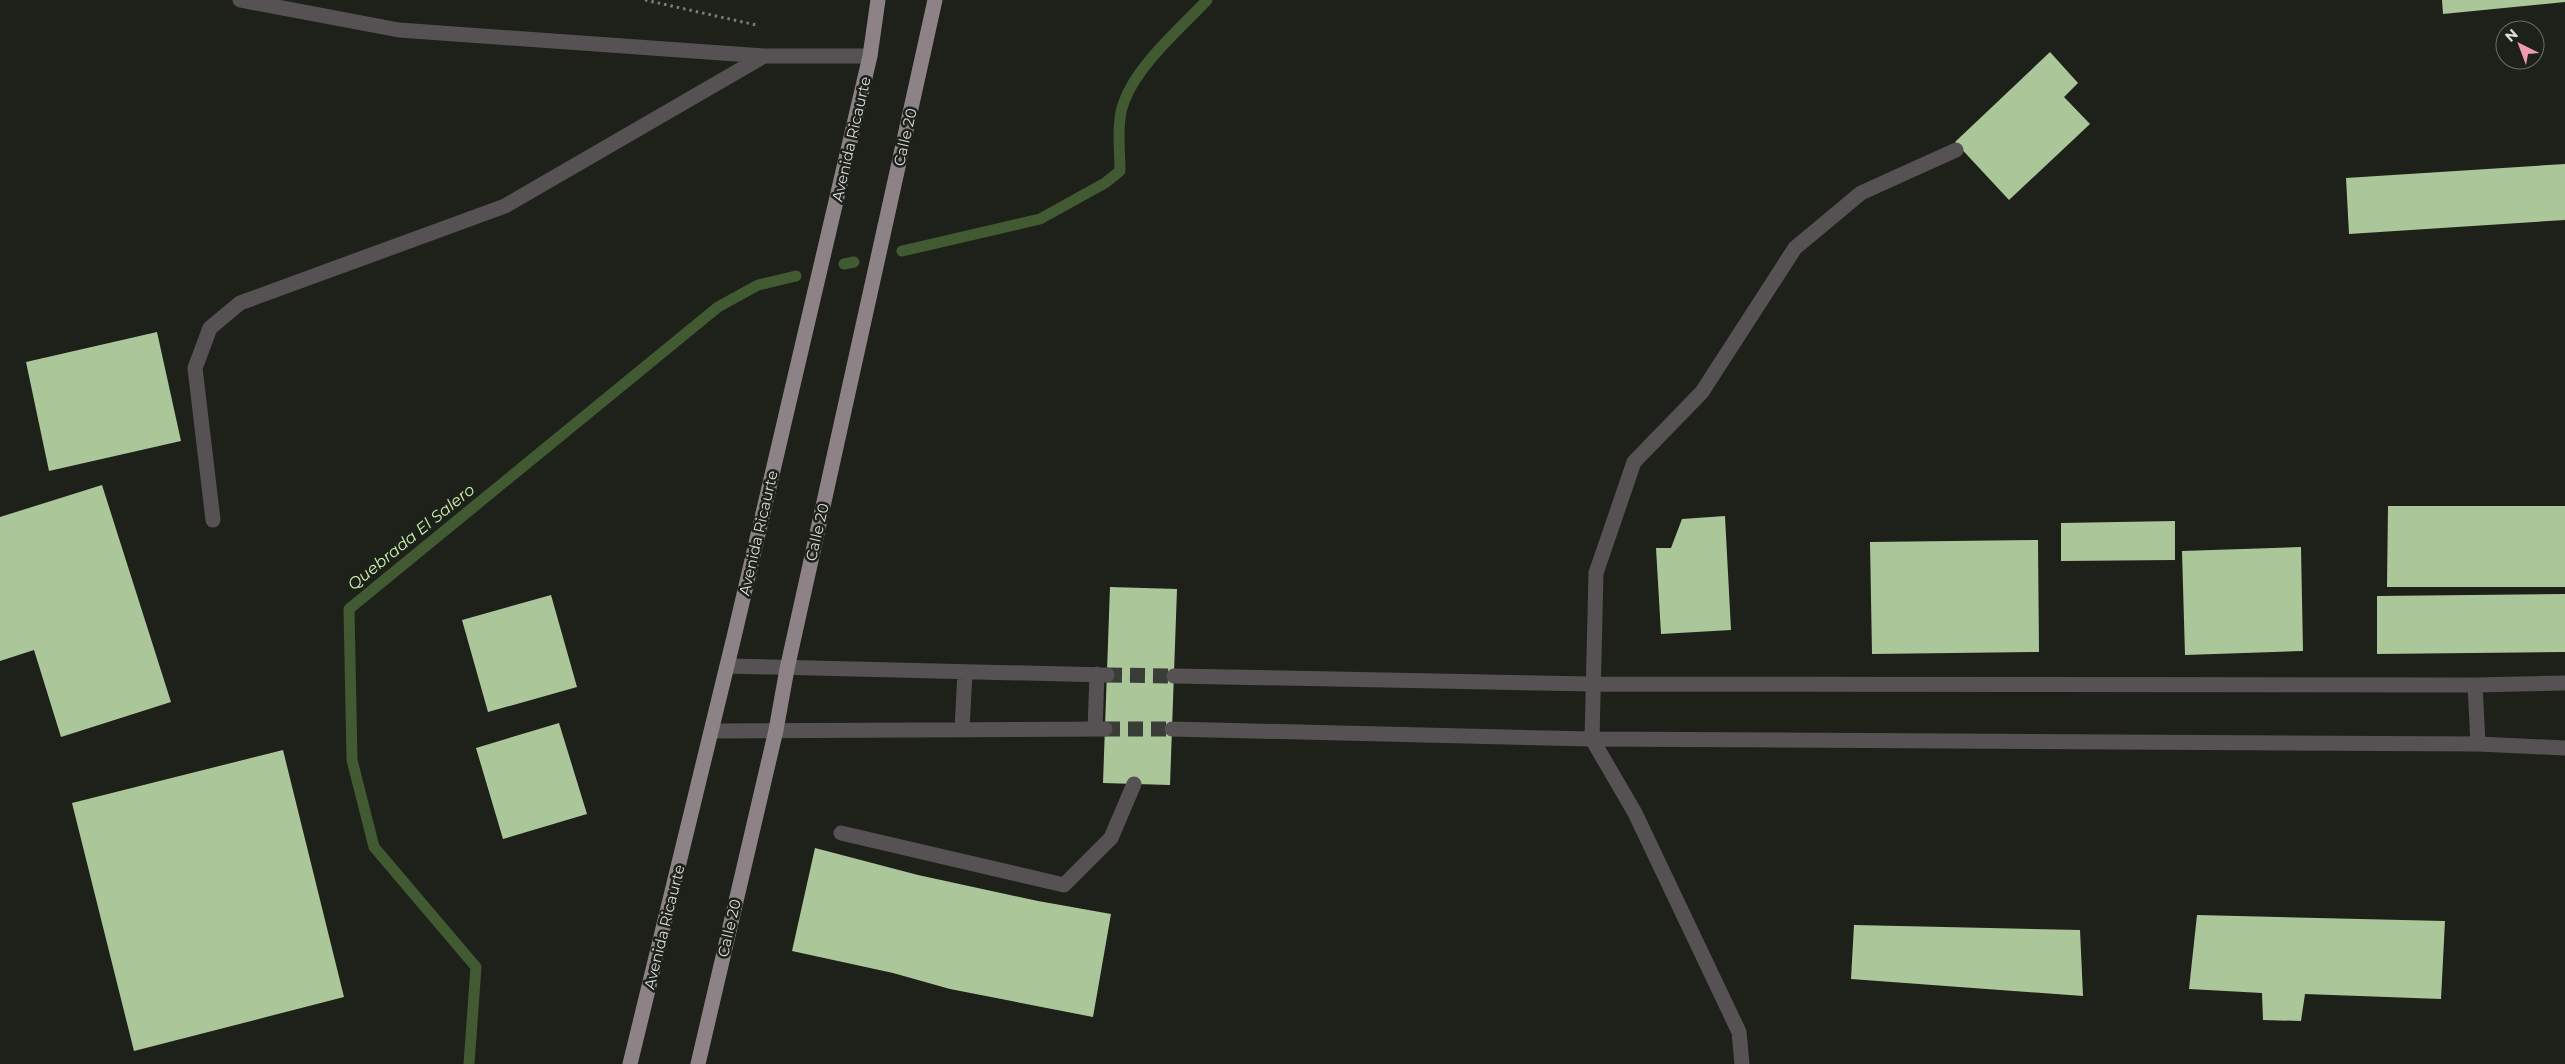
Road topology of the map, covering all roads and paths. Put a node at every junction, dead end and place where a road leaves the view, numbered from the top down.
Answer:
1 (240, 0) edge
2 (645, 0) edge
3 (878, 0) edge
4 (935, 0) edge
5 (766, 28) dead end
6 (764, 56) junction
7 (870, 56) junction
8 (1956, 150) dead end
9 (213, 520) dead end
10 (727, 666) junction
11 (787, 668) junction
12 (965, 672) junction
13 (1174, 676) tunnel mouth
14 (2565, 683) edge
15 (1592, 684) junction
16 (2475, 685) junction
17 (962, 729) junction
18 (1172, 729) tunnel mouth
19 (776, 730) junction
20 (712, 731) junction
21 (1592, 739) junction
22 (2478, 744) junction
23 (2565, 748) edge
24 (1134, 784) dead end
25 (841, 833) dead end
26 (630, 1064) edge
27 (698, 1064) edge
28 (1742, 1064) edge

1 - 6 street
2 - 5 path
3 - 7 main road, Avenida Ricaurte
4 - 11 main road, Calle 20
6 - 7 street
6 - 9 street
7 - 10 main road, Avenida Ricaurte
8 - 15 street
10 - 11 street
10 - 20 main road, Avenida Ricaurte
11 - 12 street
11 - 19 main road, Calle 20
12 - 17 street
12 - 17 street
13 - 15 street
14 - 16 street
15 - 16 street
15 - 21 street
16 - 22 street
17 - 19 street
18 - 21 street
19 - 20 street
19 - 27 main road, Calle 20
20 - 26 main road, Avenida Ricaurte
21 - 22 street
21 - 28 street
22 - 23 street
24 - 25 street

